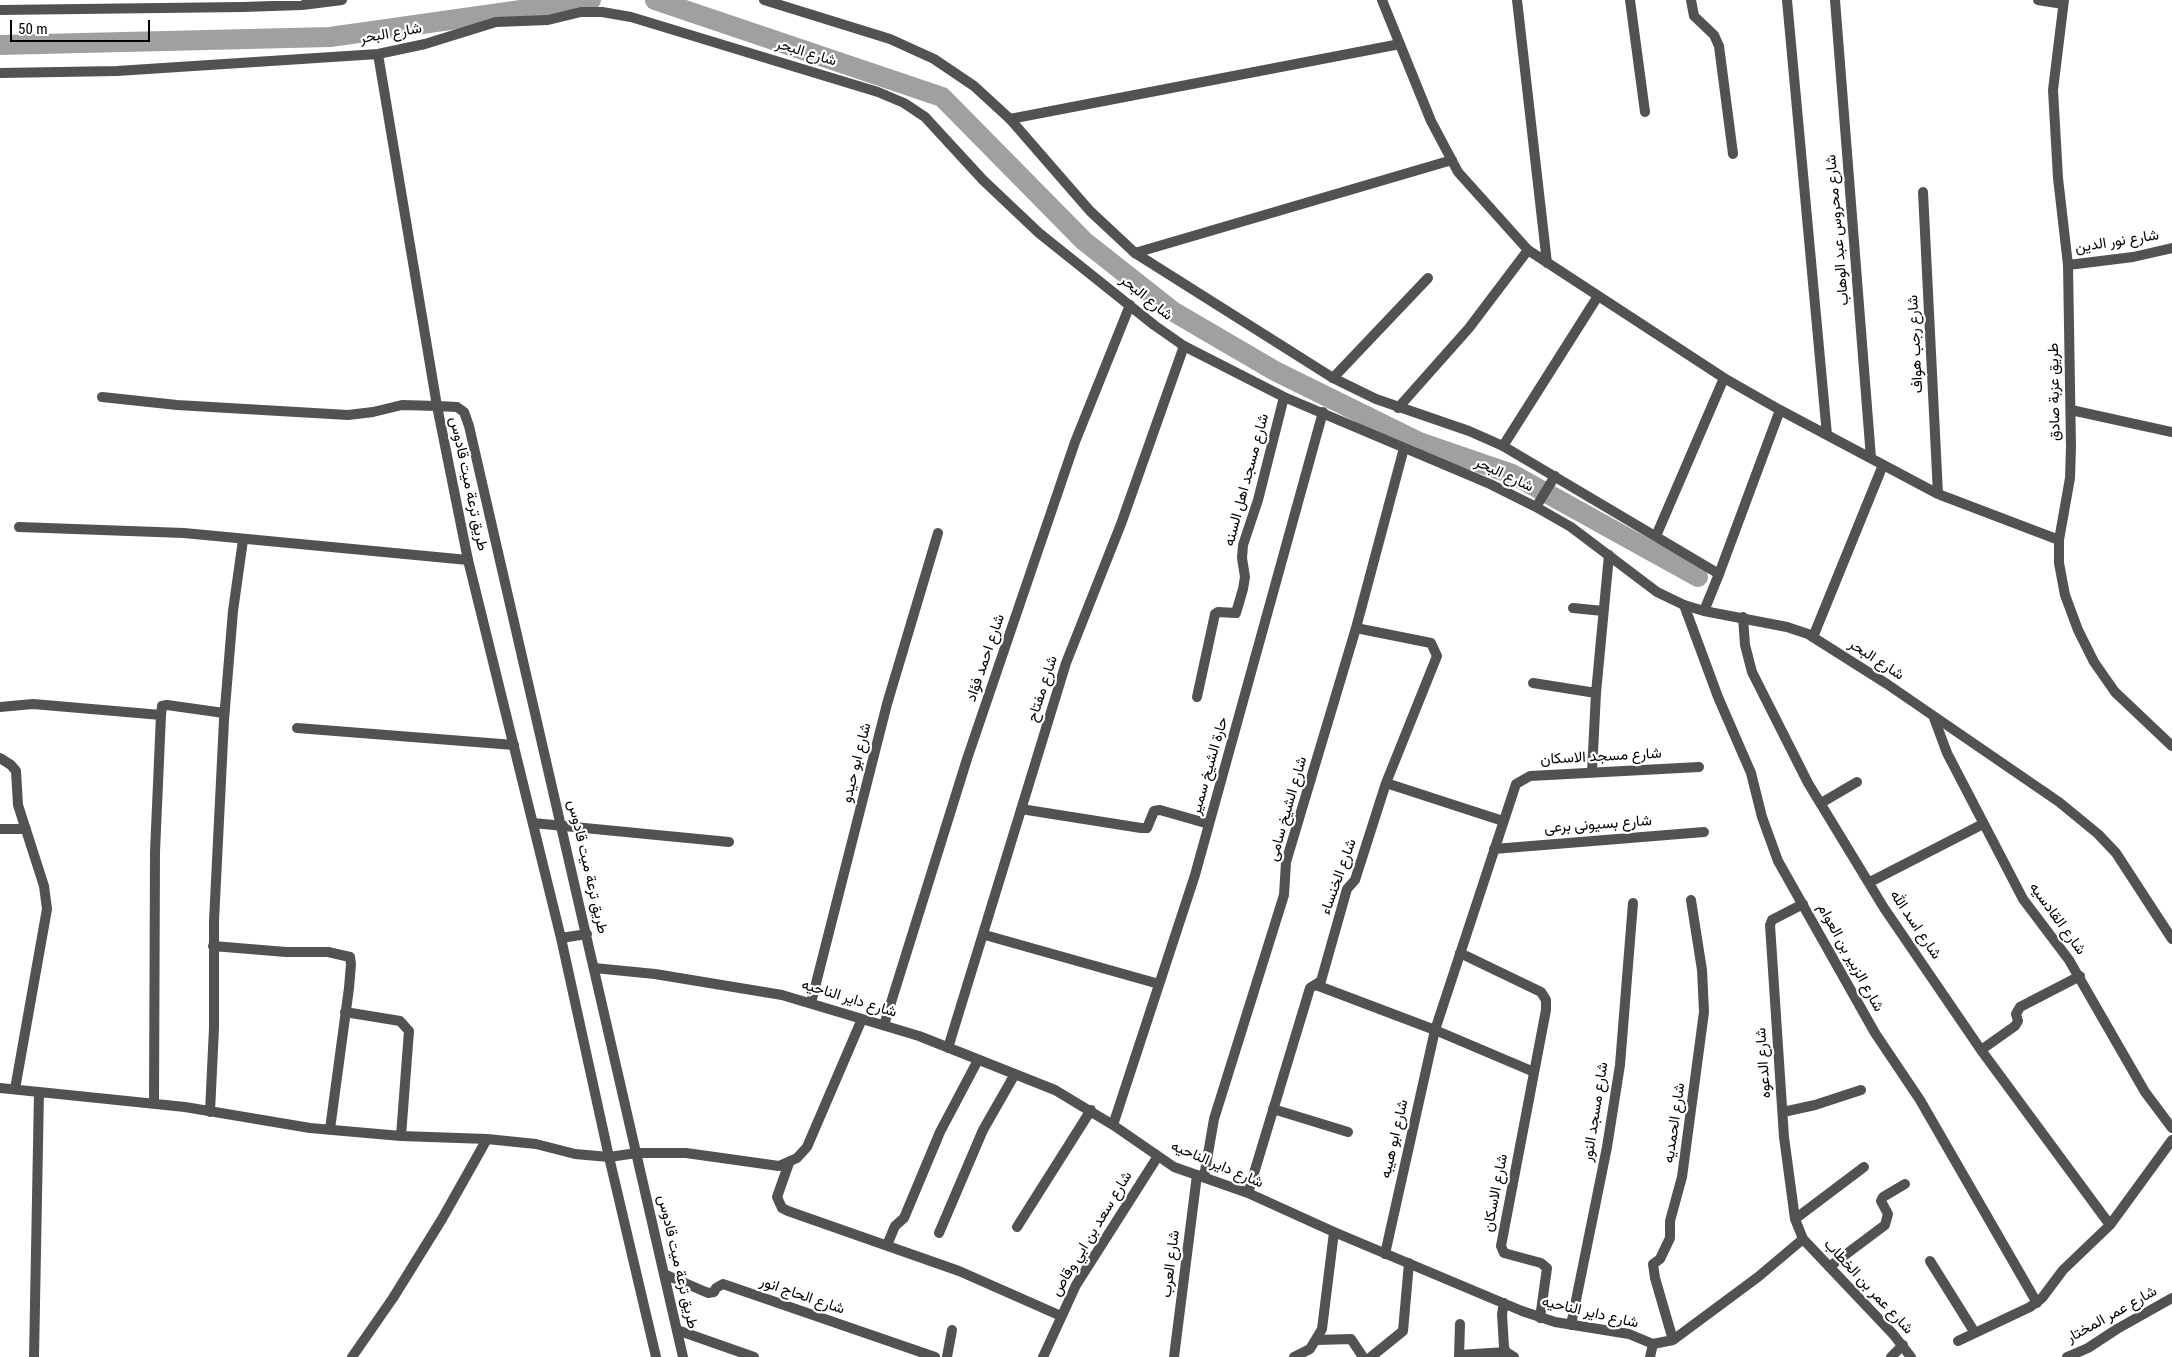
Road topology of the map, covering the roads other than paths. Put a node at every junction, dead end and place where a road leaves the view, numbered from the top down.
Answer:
1 (342, 0) edge
2 (764, 0) edge
3 (1382, 0) edge
4 (1518, 0) edge
5 (1630, 0) edge
6 (1691, 0) edge
7 (1787, 0) edge
8 (1835, 0) edge
9 (2038, 0) edge
10 (2064, 2) edge
11 (0, 10) edge
12 (1400, 44) junction
13 (378, 54) junction
14 (0, 72) edge
15 (1645, 112) dead end
16 (1010, 119) junction
17 (1733, 154) dead end
18 (1452, 160) junction
19 (1923, 192) dead end
20 (2172, 248) edge
21 (1528, 250) junction
22 (1135, 253) junction
23 (1547, 263) junction
24 (2068, 265) junction
25 (1428, 278) dead end
26 (1598, 296) junction
27 (1130, 305) junction
28 (1184, 346) junction
29 (1333, 378) junction
30 (1724, 378) junction
31 (102, 397) dead end
32 (1284, 397) junction
33 (437, 406) junction
34 (1398, 408) junction
35 (1780, 410) junction
36 (2071, 410) junction
37 (1324, 412) junction
38 (2172, 432) edge
39 (1827, 435) junction
40 (1503, 446) junction
41 (1404, 448) junction
42 (1872, 458) junction
43 (1883, 465) junction
44 (1552, 479) junction
45 (1938, 494) junction
46 (1539, 503) junction
47 (19, 527) dead end
48 (938, 533) dead end
49 (1656, 536) junction
50 (243, 540) junction
51 (2059, 540) junction
52 (1609, 555) junction
53 (468, 560) junction
54 (1719, 574) junction
55 (1684, 605) junction
56 (1573, 608) dead end
57 (1603, 611) junction
58 (1704, 612) junction
59 (1743, 617) junction
60 (1356, 628) junction
61 (1813, 638) junction
62 (1533, 683) dead end
63 (1596, 693) junction
64 (1197, 697) dead end
65 (0, 707) edge
66 (224, 712) junction
67 (161, 715) junction
68 (1934, 718) junction
69 (297, 728) dead end
70 (514, 745) junction
71 (2172, 746) edge
72 (0, 758) edge
73 (1699, 767) dead end
74 (1592, 772) junction
75 (1857, 782) dead end
76 (1386, 783) junction
77 (1821, 803) junction
78 (1022, 809) junction
79 (1503, 821) junction
80 (533, 823) junction
81 (1209, 824) junction
82 (1983, 824) junction
83 (562, 826) junction
84 (0, 829) edge
85 (26, 829) junction
86 (1704, 832) dead end
87 (729, 842) dead end
88 (1494, 848) junction
89 (1870, 882) junction
90 (1691, 900) dead end
91 (1633, 903) dead end
92 (1803, 904) junction
93 (587, 934) junction
94 (985, 935) junction
95 (561, 938) junction
96 (2172, 939) edge
97 (213, 946) junction
98 (1460, 953) junction
99 (594, 968) junction
100 (2080, 976) junction
101 (1159, 984) junction
102 (1316, 985) junction
103 (811, 1003) junction
104 (345, 1012) junction
105 (862, 1019) junction
106 (884, 1025) junction
107 (1435, 1030) junction
108 (948, 1048) junction
109 (1981, 1050) junction
110 (978, 1060) junction
111 (1534, 1072) junction
112 (1015, 1074) junction
113 (0, 1088) edge
114 (15, 1089) junction
115 (1861, 1090) dead end
116 (39, 1092) junction
117 (154, 1103) junction
118 (1091, 1110) junction
119 (1273, 1110) junction
120 (210, 1112) junction
121 (1783, 1112) junction
122 (1114, 1125) junction
123 (2172, 1128) edge
124 (330, 1129) junction
125 (1348, 1132) dead end
126 (401, 1136) junction
127 (487, 1139) junction
128 (2172, 1140) edge
129 (637, 1153) junction
130 (1158, 1156) junction
131 (609, 1157) junction
132 (789, 1163) junction
133 (1864, 1167) dead end
134 (1201, 1176) junction
135 (1905, 1184) dead end
136 (1248, 1193) junction
137 (1795, 1218) junction
138 (2110, 1225) junction
139 (1017, 1227) dead end
140 (1334, 1232) junction
141 (939, 1233) dead end
142 (1803, 1239) junction
143 (887, 1245) junction
144 (1385, 1254) junction
145 (1930, 1261) dead end
146 (1409, 1263) junction
147 (1830, 1267) junction
148 (664, 1274) junction
149 (2172, 1298) edge
150 (1504, 1303) junction
151 (2037, 1303) junction
152 (1061, 1316) junction
153 (1540, 1318) junction
154 (1460, 1324) dead end
155 (1570, 1325) junction
156 (677, 1330) junction
157 (952, 1330) dead end
158 (1975, 1333) junction
159 (1317, 1340) junction
160 (1672, 1340) junction
161 (1958, 1341) dead end
162 (1653, 1344) junction
163 (1903, 1345) junction
164 (1510, 1355) edge
165 (1459, 1356) edge
166 (34, 1357) edge
167 (352, 1357) edge
168 (656, 1357) edge
169 (683, 1357) edge
170 (754, 1357) edge
171 (935, 1357) edge
172 (947, 1357) edge
173 (1042, 1357) edge
174 (1174, 1357) edge
175 (1294, 1357) edge
176 (1363, 1357) edge
177 (1371, 1357) edge
178 (1650, 1357) edge
179 (1891, 1357) edge
180 (1911, 1357) edge
181 (2067, 1357) edge

1 - 11 street
2 - 16 street, شارع البحر
3 - 12 street
4 - 23 street
5 - 15 street
6 - 17 street
7 - 39 street
8 - 42 street, شارع محروس عبد الوهاب
9 - 10 street
10 - 24 street, طريق عزبة صادق
12 - 16 street
12 - 18 street
13 - 14 street, شارع البحر
13 - 27 street, شارع البحر
13 - 33 street, طريق ترعة ميت قادوس
16 - 22 street, شارع البحر
18 - 21 street
18 - 22 street
19 - 45 street, شارع رجب هواف
20 - 24 street, شارع نور الدين
21 - 23 street
21 - 34 street
22 - 29 street, شارع البحر
23 - 26 street
24 - 36 street, طريق عزبة صادق
25 - 29 street
26 - 30 street
26 - 40 street
27 - 28 street, شارع البحر
27 - 106 street, شارع احمد فؤاد
28 - 32 street, شارع البحر
28 - 78 street, شارع مفتاح
29 - 34 street, شارع البحر
30 - 35 street
30 - 49 street
31 - 33 street
32 - 37 street, شارع البحر
32 - 64 street, شارع مسجد اهل السنه
33 - 53 street, طريق ترعة ميت قادوس
33 - 83 street, طريق ترعة ميت قادوس
34 - 40 street, شارع البحر
35 - 39 street
35 - 54 street
36 - 38 street
36 - 51 street, طريق عزبة صادق
37 - 41 street, شارع البحر
37 - 81 street, حارة الشيخ سمير
39 - 42 street
40 - 44 street, شارع البحر
41 - 46 street, شارع البحر
41 - 60 street, شارع الشيخ سامى
42 - 43 street
43 - 45 street
43 - 61 street
44 - 46 street
44 - 49 street, شارع البحر
45 - 51 street
46 - 52 street, شارع البحر
47 - 50 street
48 - 103 street, شارع ابو حيدو
49 - 54 street, شارع البحر
50 - 53 street
50 - 66 street
51 - 71 street, طريق عزبة صادق
52 - 55 street, شارع البحر
52 - 57 street
53 - 70 street, طريق ترعة ميت قادوس
54 - 58 street
55 - 58 street, شارع البحر
55 - 92 street, شارع الزبير بن العوام
56 - 57 street
57 - 63 street
58 - 59 street, شارع البحر
59 - 61 street, شارع البحر
59 - 77 street, شارع اسد الله
60 - 76 street, شارع الخنساء
60 - 134 street, شارع الشيخ سامى
61 - 68 street, شارع البحر
62 - 63 street
63 - 74 street
65 - 67 street
66 - 67 street
66 - 97 street
67 - 117 street
68 - 82 street, شارع القادسيه
68 - 96 street, شارع البحر
69 - 70 street
70 - 80 street, طريق ترعة ميت قادوس
72 - 85 street
73 - 74 street, شارع مسجد الاسكان
74 - 79 street, شارع مسجد الاسكان
75 - 77 street
76 - 79 street
76 - 102 street, شارع الخنساء
77 - 89 street, شارع اسد الله
78 - 81 street
78 - 94 street, شارع مفتاح
79 - 88 street
80 - 83 street
80 - 95 street, طريق ترعة ميت قادوس
81 - 101 street, حارة الشيخ سمير
82 - 89 street
82 - 100 street, شارع القادسيه
83 - 87 street
83 - 93 street, طريق ترعة ميت قادوس
84 - 85 street
85 - 114 street
86 - 88 street, شارع بسيونى برعى
88 - 98 street
89 - 109 street, شارع اسد الله
90 - 160 street, شارع الحمديه
91 - 155 street, شارع مسجد النور
92 - 121 street, شارع الدعوه
92 - 151 street, شارع الزبير بن العوام
93 - 95 street
93 - 99 street, طريق ترعة ميت قادوس
94 - 101 street
94 - 108 street, شارع مفتاح
95 - 131 street, طريق ترعة ميت قادوس
97 - 104 street
97 - 120 street
98 - 107 street
98 - 111 street, شارع الاسكان
99 - 103 street, شارع داير الناحيه
99 - 129 street, طريق ترعة ميت قادوس
100 - 109 street
100 - 123 street, شارع القادسيه
101 - 122 street, حارة الشيخ سمير
102 - 107 street
102 - 119 street, شارع الخنساء
103 - 105 street, شارع داير الناحيه
104 - 124 street
104 - 126 street
105 - 106 street, شارع داير الناحيه
105 - 132 street
106 - 108 street, شارع داير الناحيه
107 - 111 street
107 - 144 street, شارع ابو هيبه
108 - 110 street, شارع داير الناحيه
109 - 138 street, شارع اسد الله
110 - 112 street, شارع داير الناحيه
110 - 143 street
111 - 153 street, شارع الاسكان
112 - 118 street, شارع داير الناحيه
112 - 141 street
113 - 114 street
114 - 116 street
115 - 121 street
116 - 117 street
116 - 166 street
117 - 120 street
118 - 122 street, شارع داير الناحيه
118 - 139 street
119 - 125 street
119 - 136 street, شارع الخنساء
120 - 124 street
121 - 137 street, شارع الدعوه
122 - 130 street, شارع داير الناحيه
124 - 126 street
126 - 127 street
127 - 131 street
127 - 167 street
128 - 138 street
129 - 131 street
129 - 132 street
129 - 148 street, طريق ترعة ميت قادوس
130 - 134 street, شارع داير الناحيه
130 - 152 street, شارع سعد بن ابي وقاص
131 - 168 street, طريق ترعة ميت قادوس
132 - 143 street
133 - 137 street
134 - 136 street, شارع داير الناحيه
134 - 174 street, شارع العرب
135 - 147 street
136 - 140 street, شارع داير الناحيه
137 - 142 street, شارع الدعوه
138 - 151 street
140 - 144 street, شارع داير الناحيه
140 - 159 street
142 - 147 street, شارع عمر بن الخطاب
142 - 160 street, شارع داير الناحيه
143 - 152 street
144 - 146 street, شارع داير الناحيه
145 - 158 street
146 - 150 street, شارع داير الناحيه
146 - 177 street
147 - 163 street, شارع عمر بن الخطاب
148 - 156 street, طريق ترعة ميت قادوس
148 - 171 street, شارع الحاج انور
149 - 181 street, شارع عمر المختار
150 - 153 street, شارع داير الناحيه
150 - 164 street
151 - 158 street
152 - 173 street, شارع سعد بن ابي وقاص
153 - 155 street, شارع داير الناحيه
154 - 165 street
155 - 162 street, شارع داير الناحيه
156 - 169 street, طريق ترعة ميت قادوس
156 - 170 street
157 - 172 street
158 - 161 street
159 - 175 street
159 - 176 street
160 - 162 street, شارع داير الناحيه
162 - 178 street
163 - 179 street
163 - 180 street, شارع عمر بن الخطاب
164 - 165 street

